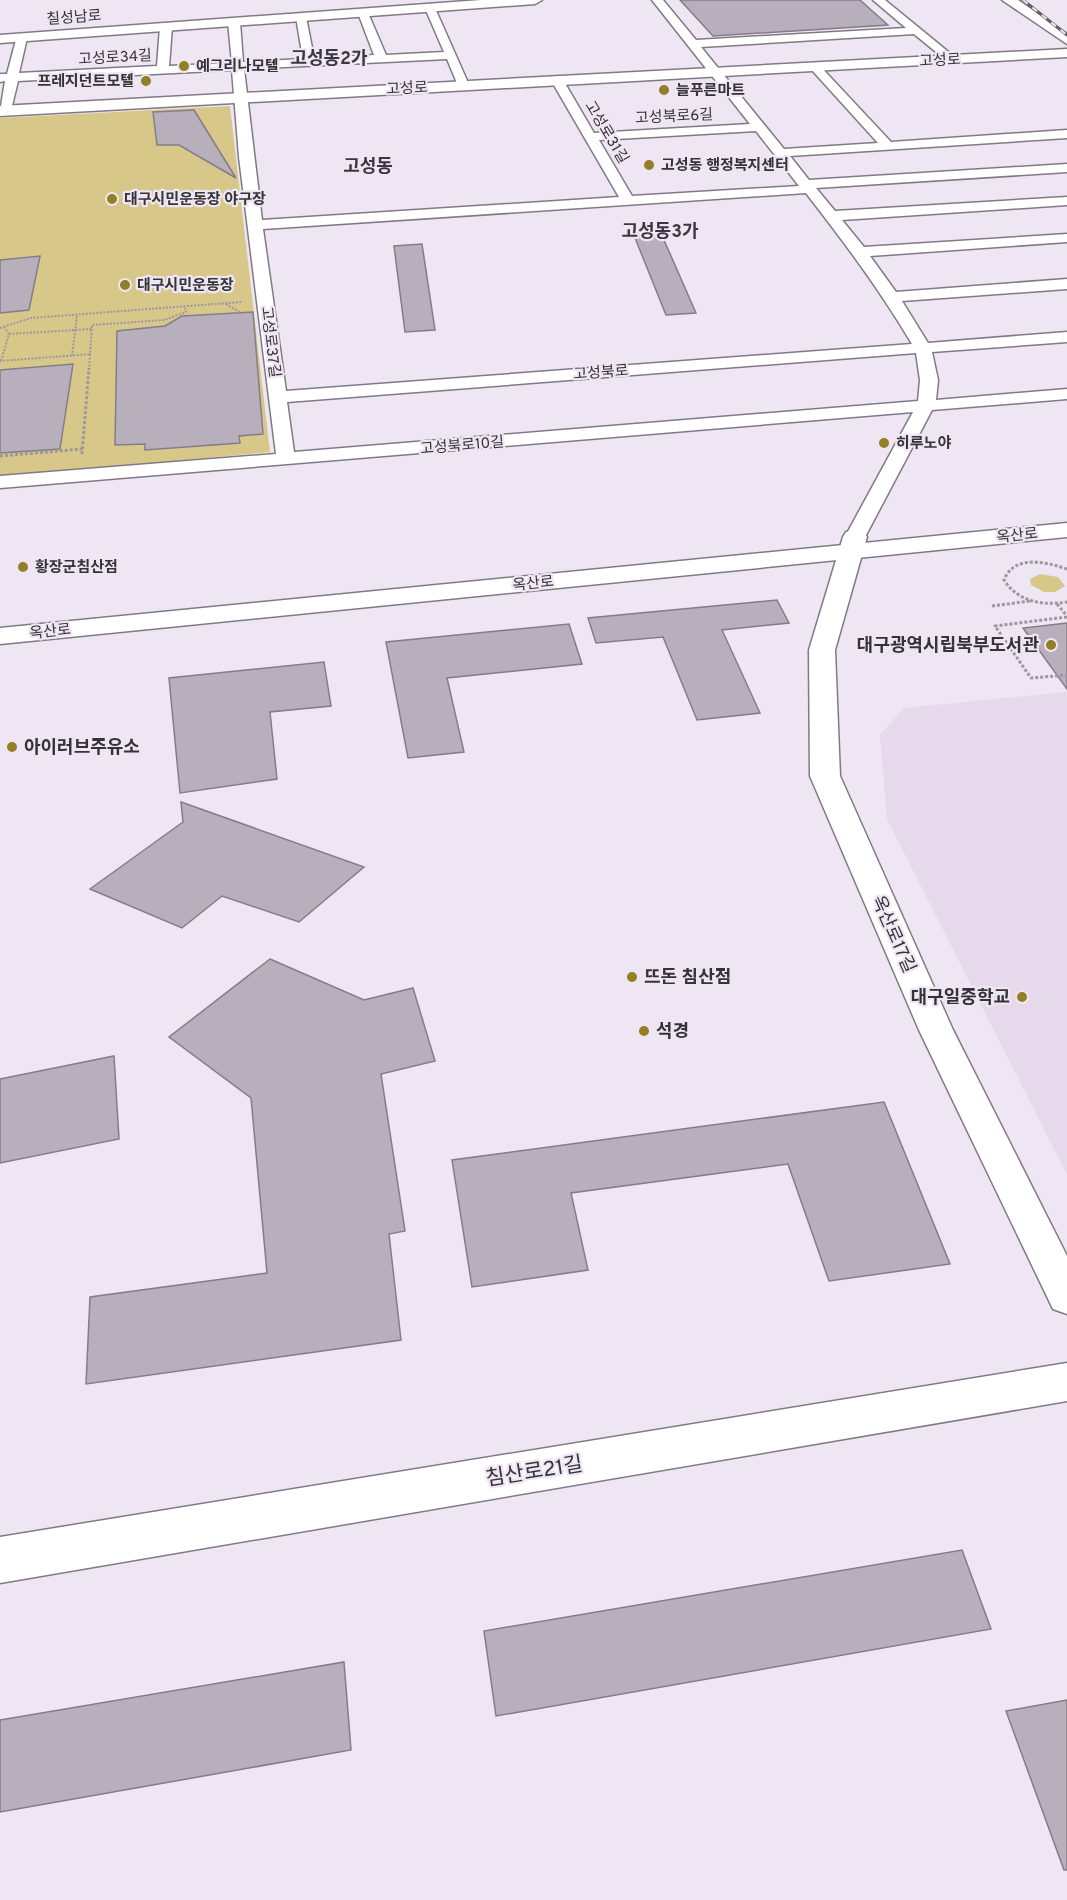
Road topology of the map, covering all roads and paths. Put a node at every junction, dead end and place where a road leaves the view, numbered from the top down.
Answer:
1 (535, 0) edge
2 (657, 0) edge
3 (878, 0) edge
4 (1009, 0) edge
5 (430, 8) junction
6 (363, 13) junction
7 (301, 17) junction
8 (234, 22) junction
9 (166, 27) junction
10 (916, 31) junction
11 (21, 38) junction
12 (0, 39) edge
13 (1067, 40) edge
14 (693, 44) junction
15 (1067, 53) edge
16 (451, 54) junction
17 (381, 58) junction
18 (951, 59) junction
19 (309, 62) junction
20 (239, 66) junction
21 (814, 66) junction
22 (164, 69) junction
23 (715, 71) junction
24 (7, 78) edge
25 (557, 80) junction
26 (464, 85) junction
27 (240, 97) junction
28 (2, 111) edge
29 (758, 127) junction
30 (1067, 134) edge
31 (1040, 136) junction
32 (591, 137) junction
33 (888, 146) junction
34 (779, 153) junction
35 (1067, 159) edge
36 (1067, 168) edge
37 (808, 187) junction
38 (628, 201) junction
39 (1067, 201) edge
40 (831, 216) junction
41 (255, 225) junction
42 (1067, 238) edge
43 (860, 252) junction
44 (1067, 284) edge
45 (892, 297) junction
46 (265, 300) junction
47 (224, 304) junction
48 (185, 308) junction
49 (241, 313) dead end
50 (77, 315) junction
51 (4, 327) junction
52 (0, 328) edge
53 (92, 329) junction
54 (75, 330) junction
55 (9, 334) junction
56 (1067, 337) edge
57 (923, 348) junction
58 (90, 354) junction
59 (72, 356) junction
60 (0, 361) edge
61 (1067, 394) edge
62 (278, 397) junction
63 (925, 407) junction
64 (82, 449) junction
65 (0, 456) edge
66 (286, 459) junction
67 (81, 475) junction
68 (0, 482) edge
69 (1067, 515) edge
70 (1067, 530) edge
71 (853, 544) junction
72 (1067, 569) edge
73 (1033, 601) junction
74 (1067, 602) edge
75 (1057, 604) junction
76 (992, 606) dead end
77 (0, 614) edge
78 (1067, 617) edge
79 (0, 636) edge
80 (1067, 675) edge
81 (1067, 1298) edge
82 (1067, 1382) edge
83 (0, 1560) edge

1 - 5 street, 칠성남로
2 - 14 street
3 - 10 street
4 - 13 street
5 - 6 street, 칠성남로
5 - 16 street
6 - 7 street, 칠성남로
6 - 17 street
7 - 8 street, 칠성남로
7 - 19 street
8 - 9 street, 칠성남로
8 - 20 street
9 - 11 street, 칠성남로
9 - 22 street
10 - 14 street
10 - 18 street
11 - 12 street, 칠성남로
11 - 24 street
14 - 23 street
15 - 18 street, 고성로
16 - 17 street, 고성로34길
16 - 26 street
17 - 19 street, 고성로34길
18 - 21 street, 고성로
19 - 20 street, 고성로34길
20 - 22 street, 고성로34길
20 - 27 street, 고성로37길
21 - 23 street, 고성로
21 - 33 street
22 - 24 street, 고성로34길
23 - 25 street, 고성로
23 - 29 street
24 - 28 street
25 - 26 street, 고성로
25 - 32 street, 고성로31길
26 - 27 street, 고성로
27 - 28 street, 고성로
27 - 41 street, 고성로37길
29 - 32 street, 고성북로6길
29 - 34 street
30 - 31 street
31 - 33 street
31 - 35 street
32 - 38 street, 고성로31길
33 - 34 street
34 - 37 street
36 - 37 street
37 - 38 street
37 - 40 street
38 - 41 street
39 - 40 street
40 - 43 street
41 - 46 street, 고성로37길
42 - 43 street
43 - 45 street
44 - 45 street
45 - 57 street
46 - 47 path
46 - 62 street, 고성로37길
47 - 48 path
47 - 49 path
48 - 50 path
48 - 53 path
50 - 51 path
50 - 54 path
51 - 52 path
51 - 55 path
53 - 54 path
53 - 58 path
54 - 55 path
54 - 59 path
55 - 60 path
56 - 57 street, 고성북로
57 - 62 street, 고성북로
57 - 63 street
58 - 59 path
58 - 64 path
59 - 60 path
61 - 63 street
62 - 66 street, 고성로37길
63 - 66 street, 고성북로10길
63 - 71 street
64 - 65 path
64 - 67 path
66 - 67 street, 고성북로10길
67 - 68 street, 고성북로10길
69 - 71 street, 옥산로
70 - 71 street, 옥산로
71 - 77 street, 옥산로
71 - 79 street, 옥산로
71 - 81 street, 옥산로17길
72 - 73 path
73 - 75 path
73 - 76 path
74 - 75 path
75 - 78 path
78 - 80 path
82 - 83 street, 침산로21길

